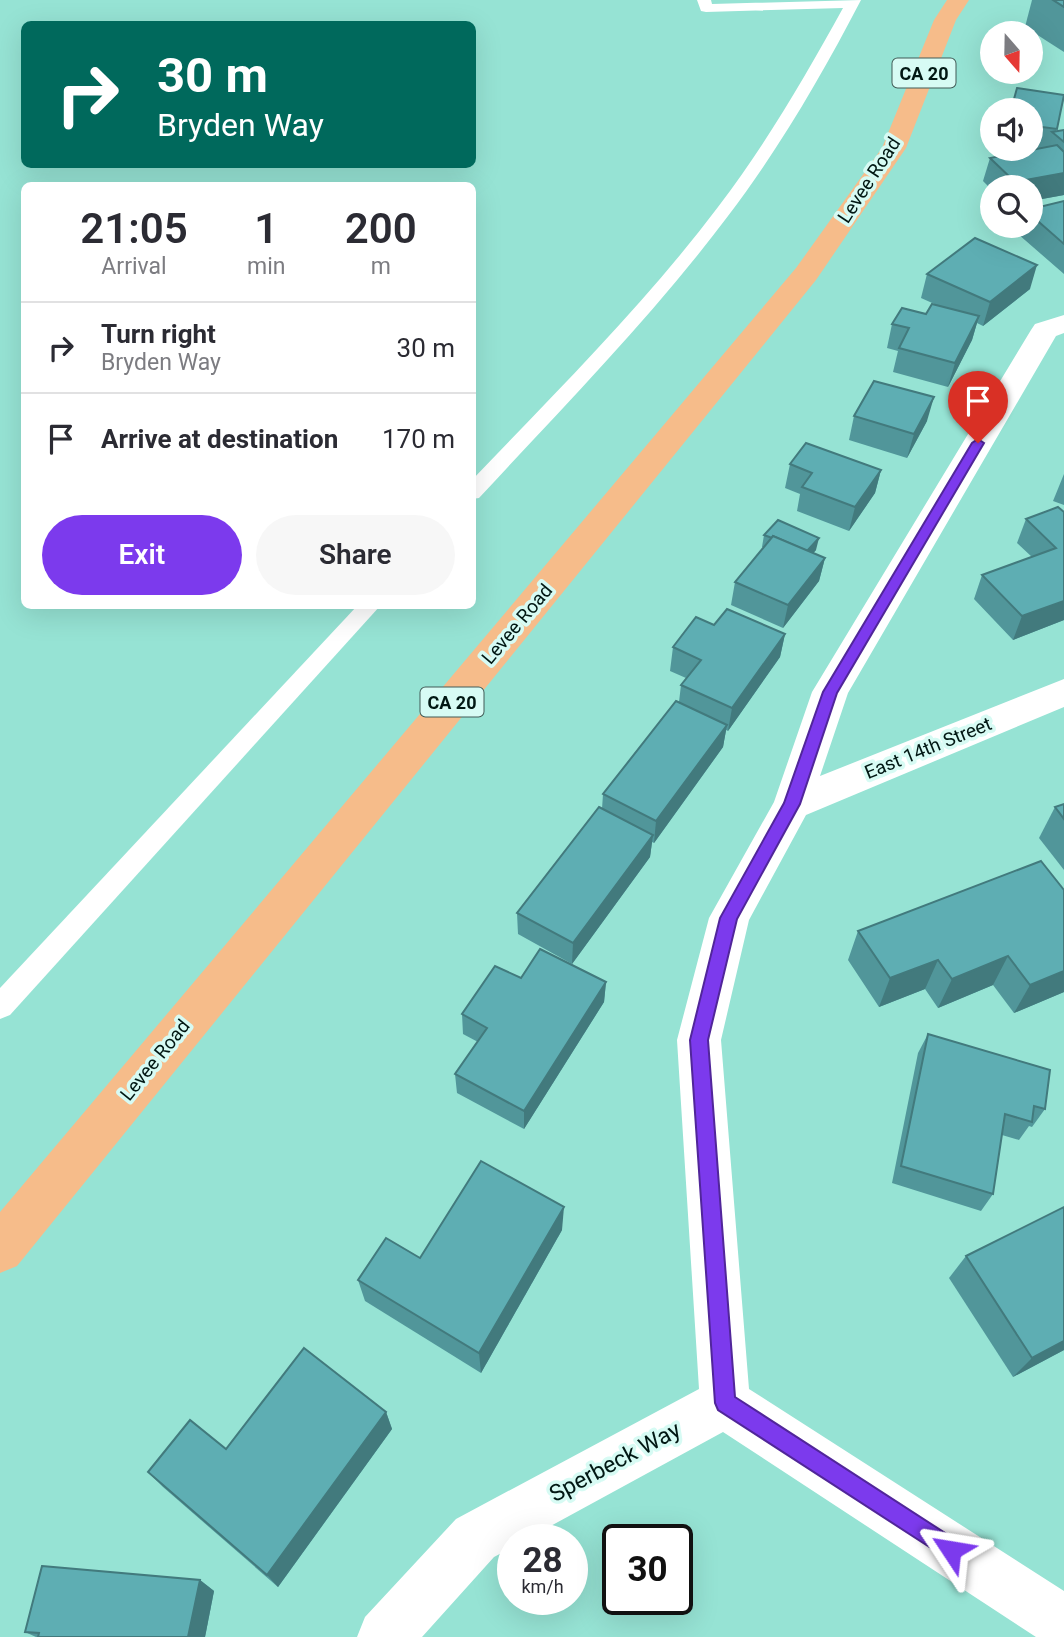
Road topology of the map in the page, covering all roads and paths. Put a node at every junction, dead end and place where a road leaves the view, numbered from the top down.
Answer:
1 (705, 0) edge
2 (958, 0) edge
3 (853, 2) edge
4 (1064, 323) edge
5 (476, 489) edge
6 (366, 609) edge
7 (1064, 692) edge
8 (792, 804) junction
9 (0, 1007) edge
10 (0, 1249) edge
11 (725, 1403) junction
12 (1064, 1623) edge
13 (385, 1637) edge

1 - 3 lane
2 - 10 highway, Levee Road / CA 20
3 - 5 lane
4 - 8 street
6 - 9 lane
7 - 8 street, East 14th Street
8 - 11 street
11 - 12 street
11 - 13 street, Sperbeck Way

